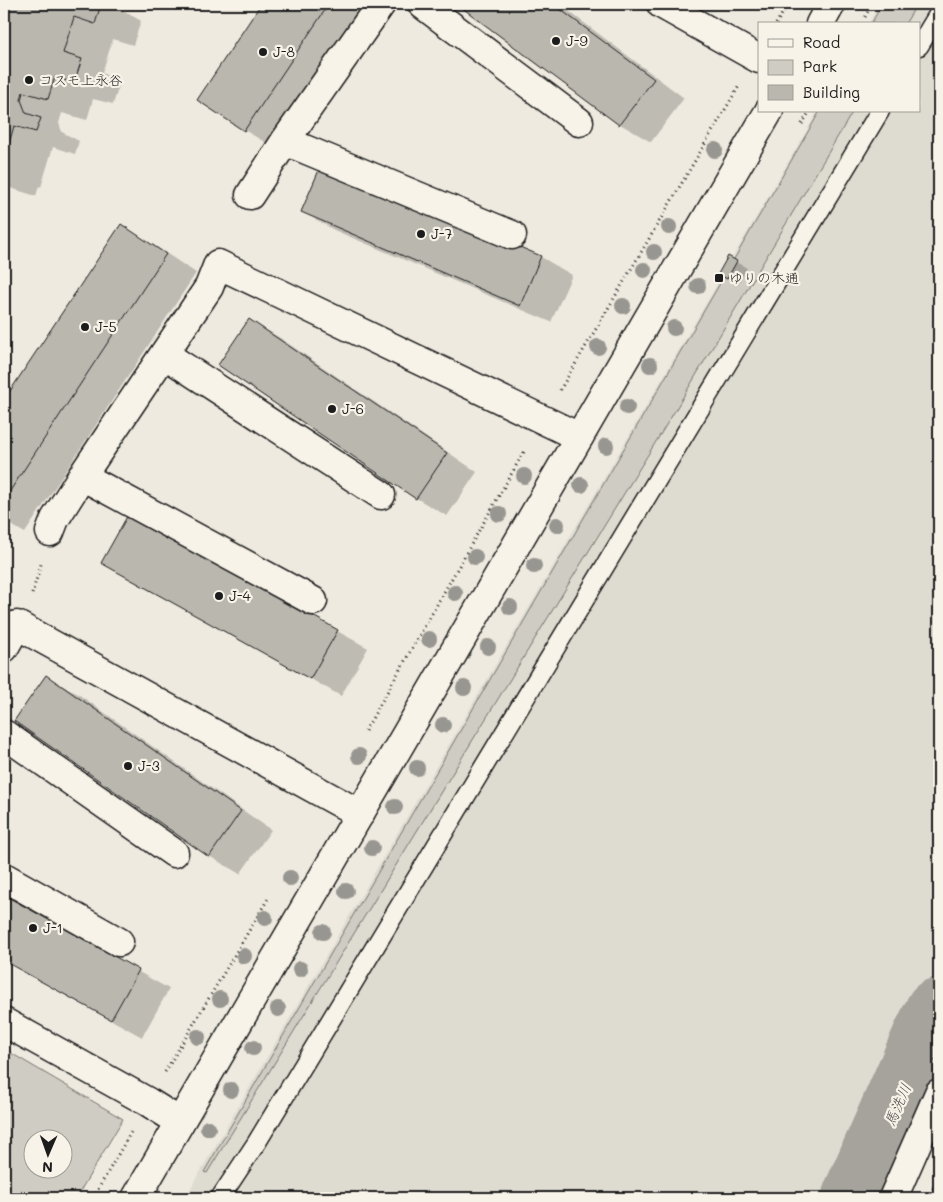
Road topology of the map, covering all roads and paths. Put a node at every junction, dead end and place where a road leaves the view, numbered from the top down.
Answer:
1 (382, 4) edge
2 (422, 4) edge
3 (661, 4) edge
4 (788, 4) edge
5 (832, 4) edge
6 (872, 4) edge
7 (939, 13) edge
8 (777, 22) edge
9 (821, 22) edge
10 (862, 22) edge
11 (920, 44) edge
12 (758, 58) edge
13 (768, 112) edge
14 (879, 112) edge
15 (579, 122) dead end
16 (285, 141) junction
17 (250, 195) dead end
18 (512, 235) dead end
19 (164, 354) junction
20 (543, 419) junction
21 (579, 437) junction
22 (82, 476) junction
23 (381, 495) dead end
24 (50, 532) joint
25 (313, 601) dead end
26 (24, 621) junction
27 (4, 648) edge
28 (4, 734) edge
29 (362, 737) dead end
30 (360, 814) junction
31 (174, 852) dead end
32 (4, 877) edge
33 (273, 890) dead end
34 (119, 942) dead end
35 (4, 1022) edge
36 (939, 1093) edge
37 (148, 1102) junction
38 (180, 1122) junction
39 (93, 1198) edge
40 (136, 1198) edge
41 (220, 1198) edge
42 (893, 1198) edge

1 - 16 street
2 - 15 street
3 - 12 street
4 - 8 path
5 - 9 street
6 - 10 path
7 - 11 lane
12 - 20 path
13 - 21 street
14 - 41 lane
16 - 17 street
16 - 18 street
19 - 20 street
19 - 22 street
19 - 23 street
20 - 21 street
20 - 29 path
21 - 30 street
22 - 24 street
22 - 25 street
24 - 26 path
26 - 27 street
26 - 30 street
28 - 31 street
30 - 38 street
32 - 34 street
33 - 37 path
35 - 37 street
36 - 42 street
37 - 38 street
37 - 39 path
38 - 40 street

